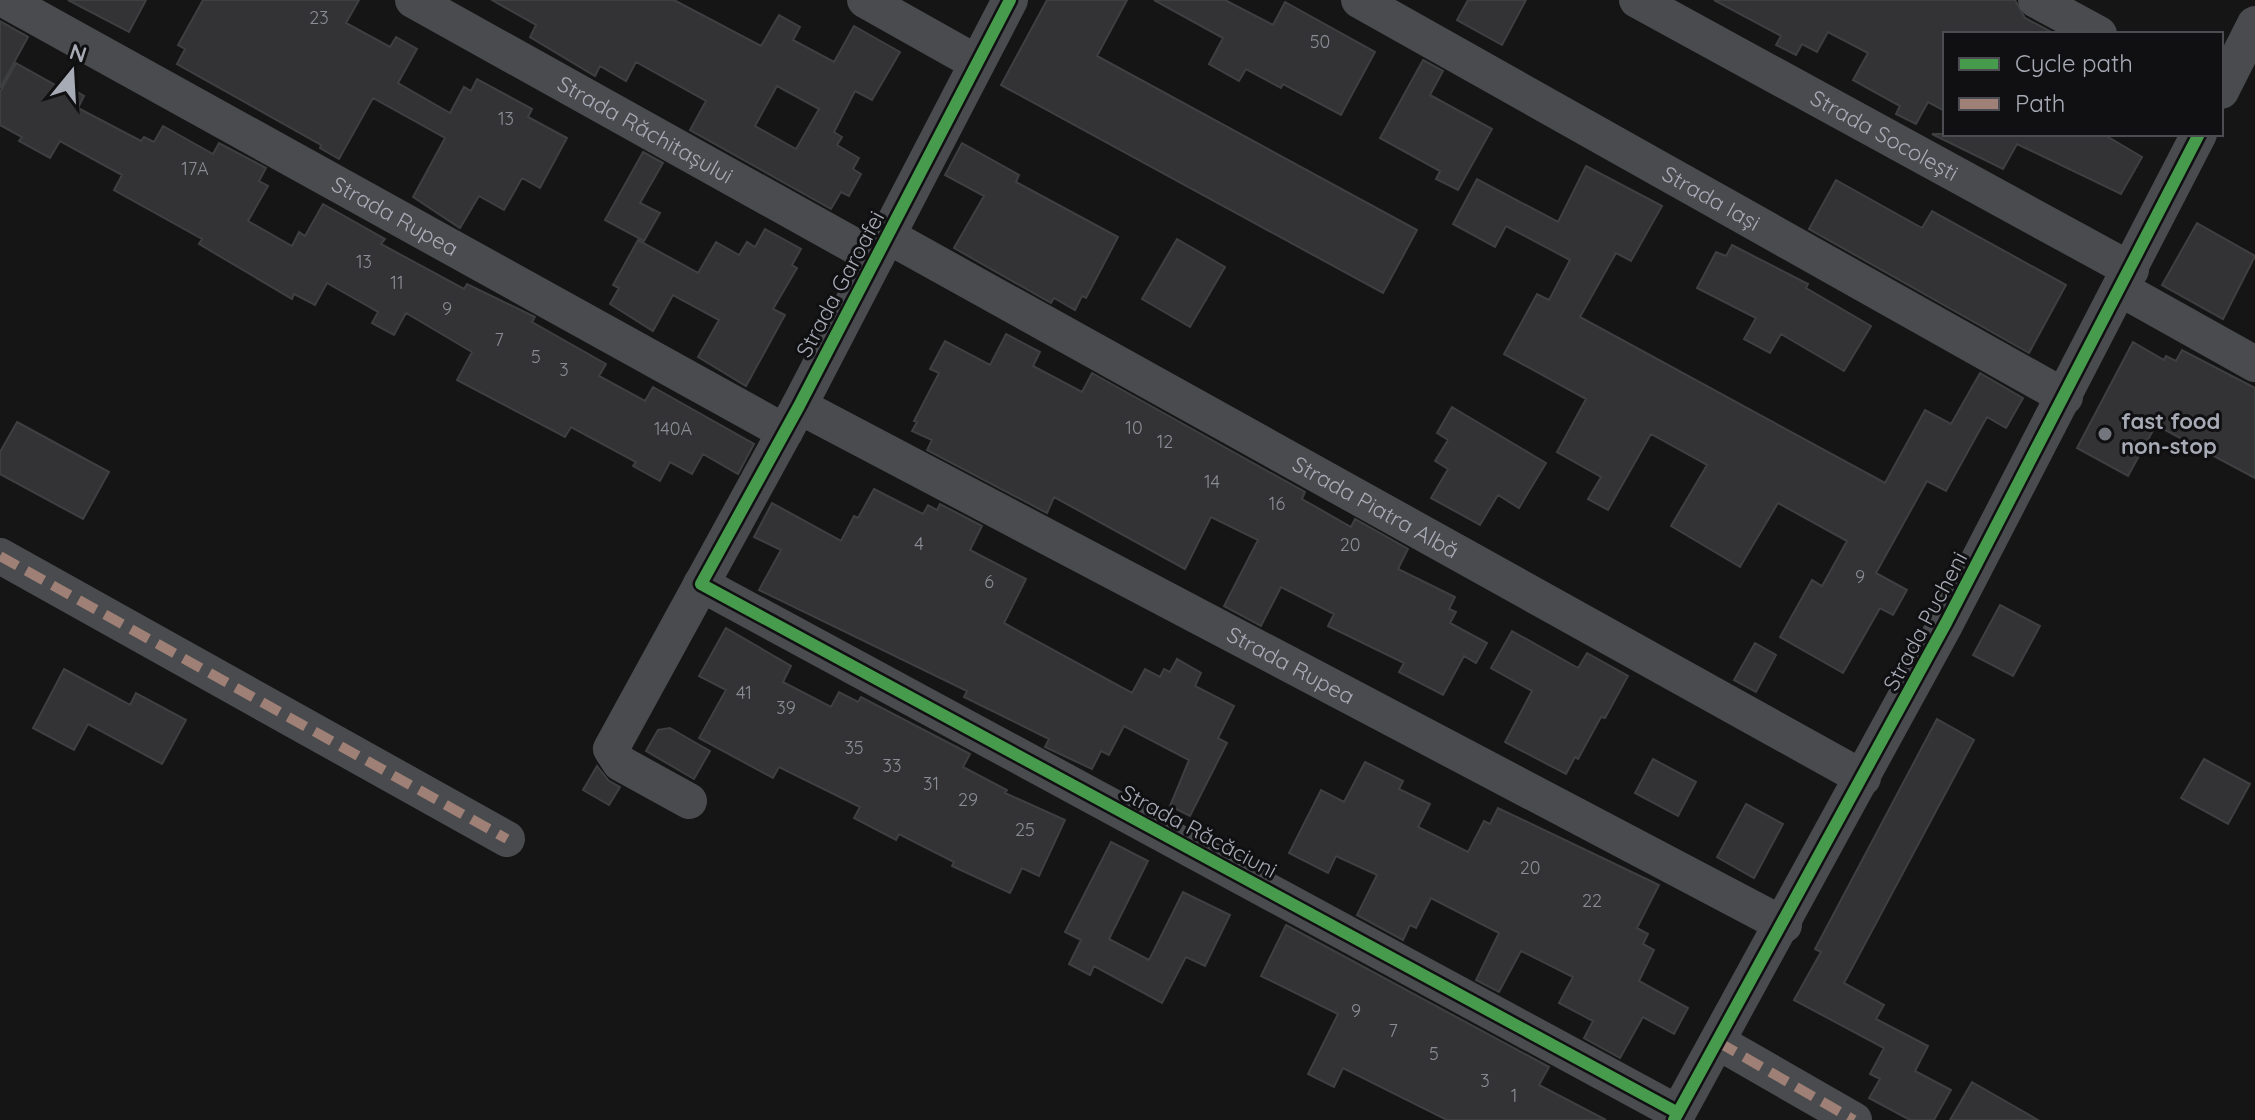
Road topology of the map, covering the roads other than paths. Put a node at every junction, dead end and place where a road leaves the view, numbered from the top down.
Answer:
1 (5, 0) edge
2 (413, 0) edge
3 (865, 0) edge
4 (1010, 0) edge
5 (1359, 0) edge
6 (1637, 0) edge
7 (2036, 0) edge
8 (2248, 0) edge
9 (2255, 4) edge
10 (2255, 24) edge
11 (2095, 32) edge
12 (977, 63) junction
13 (2223, 87) edge
14 (2198, 136) edge
15 (882, 247) junction
16 (2126, 279) junction
17 (2255, 364) edge
18 (2065, 397) junction
19 (792, 419) junction
20 (0, 556) edge
21 (701, 584) junction
22 (1863, 778) junction
23 (689, 801) dead end
24 (507, 839) dead end
25 (1784, 925) junction
26 (1718, 1042) junction
27 (1676, 1117) edge
28 (1854, 1120) edge

1 - 19 street, Strada Rupea
2 - 15 street, Strada Răchitașului
3 - 12 street
4 - 12 street, Strada Garoafei
5 - 18 street, Strada Iași
6 - 16 street, Strada Socolești
7 - 11 street
8 - 9 street
10 - 13 street
12 - 15 street, Strada Garoafei
14 - 16 street, Strada Pucheni
15 - 19 street, Strada Garoafei
15 - 22 street, Strada Piatra Albă
16 - 17 street, Strada Socolești
16 - 18 street, Strada Pucheni
18 - 22 street, Strada Pucheni
19 - 21 street, Strada Garoafei
19 - 25 street, Strada Rupea
20 - 24 street
21 - 23 street, Strada Garoafei
21 - 27 street, Strada Răcăciuni
22 - 25 street, Strada Pucheni
25 - 26 street, Strada Pucheni
26 - 27 street, Strada Pucheni
26 - 28 street

